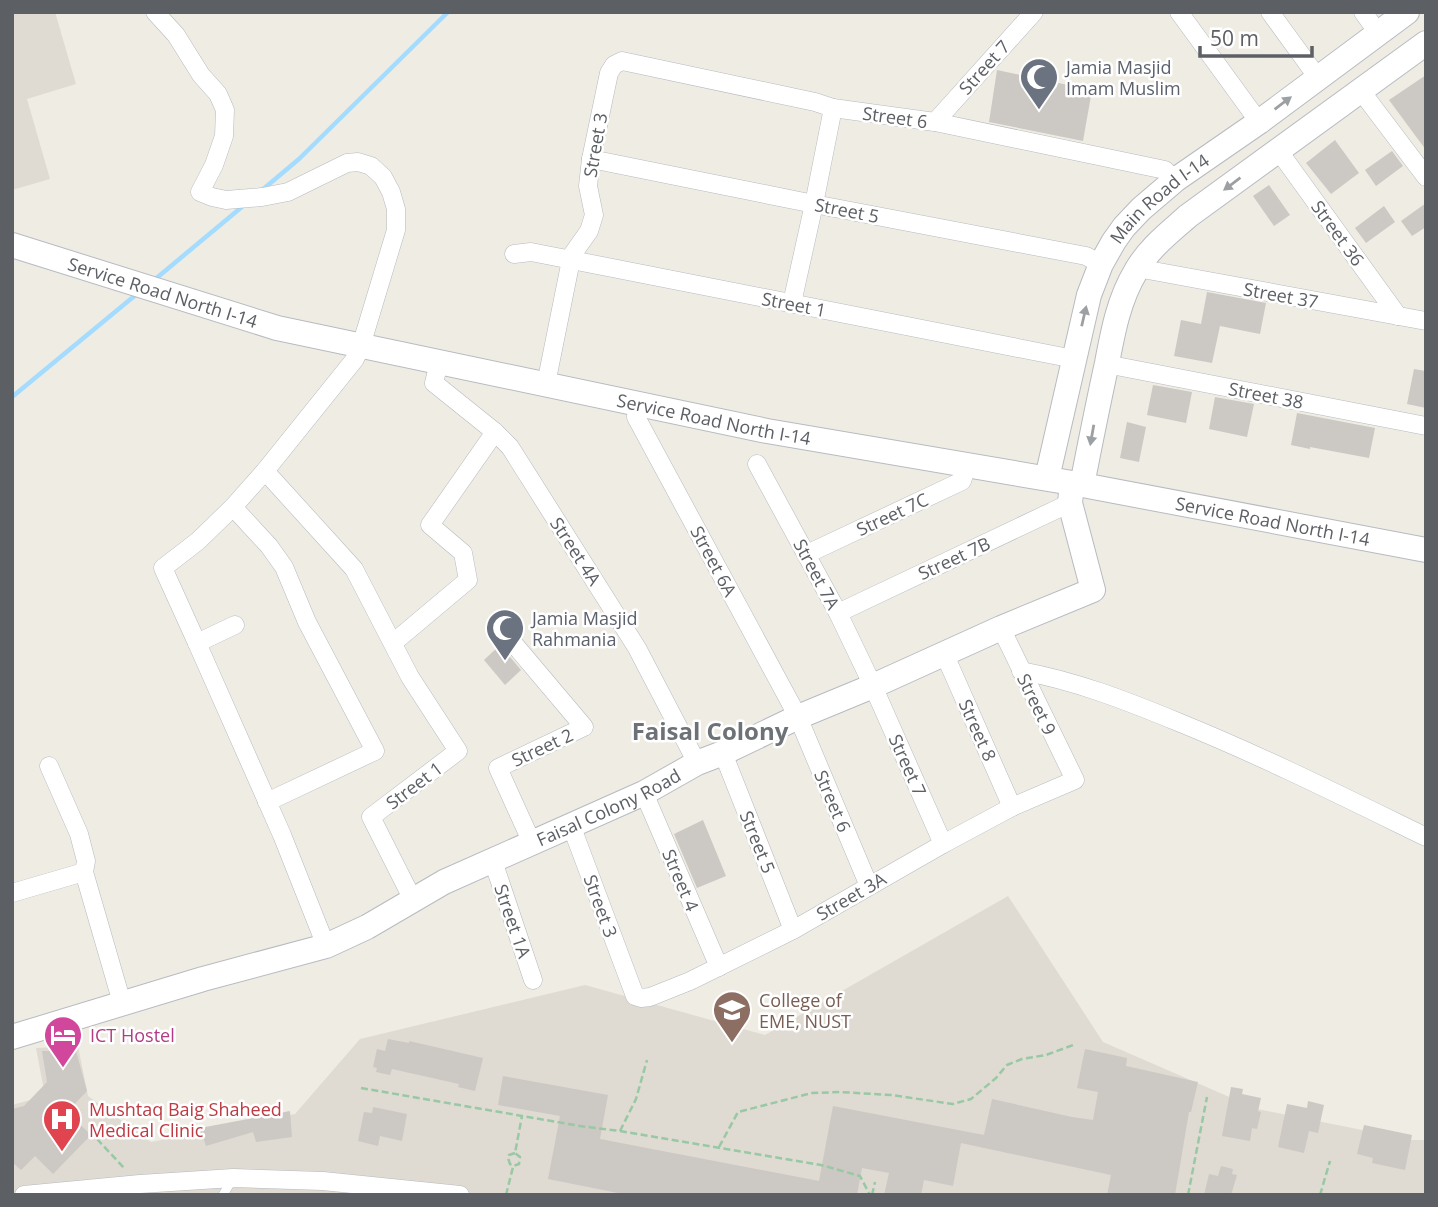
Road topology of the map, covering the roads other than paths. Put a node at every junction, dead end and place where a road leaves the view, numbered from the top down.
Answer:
1 (155, 12) edge
2 (1034, 12) edge
3 (1179, 12) edge
4 (1270, 12) edge
5 (1363, 12) edge
6 (1407, 12) edge
7 (1378, 33) junction
8 (1426, 43) edge
9 (614, 65) joint
10 (1318, 78) junction
11 (1361, 91) junction
12 (833, 108) junction
13 (935, 122) junction
14 (1259, 122) junction
15 (1278, 150) junction
16 (591, 159) junction
17 (1426, 177) edge
18 (1175, 180) junction
19 (814, 204) junction
20 (12, 245) edge
21 (514, 254) dead end
22 (572, 261) junction
23 (1101, 264) junction
24 (1137, 268) junction
25 (792, 303) junction
26 (1398, 316) junction
27 (1426, 321) edge
28 (361, 345) junction
29 (1074, 359) junction
30 (439, 362) junction
31 (1106, 364) junction
32 (546, 384) junction
33 (1066, 393) junction
34 (1098, 400) junction
35 (637, 404) junction
36 (1426, 426) edge
37 (495, 432) junction
38 (757, 464) dead end
39 (967, 465) junction
40 (265, 471) junction
41 (1047, 478) junction
42 (1075, 490) junction
43 (233, 507) junction
44 (1426, 550) edge
45 (807, 554) junction
46 (838, 613) junction
47 (235, 625) dead end
48 (1001, 628) junction
49 (503, 631) dead end
50 (197, 643) junction
51 (393, 643) junction
52 (944, 653) junction
53 (1021, 671) junction
54 (873, 686) junction
55 (798, 717) junction
56 (723, 753) junction
57 (697, 764) junction
58 (49, 766) dead end
59 (1075, 780) joint
60 (644, 793) junction
61 (267, 802) junction
62 (1012, 807) junction
63 (571, 825) junction
64 (1426, 837) edge
65 (531, 843) junction
66 (943, 844) junction
67 (493, 861) junction
68 (84, 872) junction
69 (869, 886) junction
70 (12, 892) edge
71 (413, 900) junction
72 (793, 930) junction
73 (326, 946) junction
74 (719, 967) junction
75 (533, 981) dead end
76 (630, 986) joint
77 (122, 1003) junction
78 (12, 1037) edge
79 (233, 1178) junction
80 (24, 1195) edge
81 (223, 1195) edge
82 (460, 1195) edge

1 - 28 street
2 - 13 street, Street 7
3 - 14 street
4 - 10 street
5 - 7 street
6 - 7 main road, Main Road I-14
7 - 10 main road, Main Road I-14
8 - 11 main road, Main Road I-14
9 - 12 street, Street 6
9 - 16 street, Street 3
14 -> 10 main road, Main Road I-14
11 - 15 main road, Main Road I-14
11 - 17 street
12 - 13 street, Street 6
12 - 19 street
13 - 18 street, Street 6
14 - 18 main road, Main Road I-14
15 -> 24 main road, Main Road I-14
15 - 26 street, Street 36
16 - 19 street, Street 5
16 - 22 street, Street 3
18 - 23 main road, Main Road I-14
19 - 23 street, Street 5
19 - 25 street
20 - 28 main road, Service Road North I-14
21 - 22 street, Street 1
22 - 25 street, Street 1
22 - 32 street, Street 3
29 -> 23 main road, Main Road I-14
24 - 26 street, Street 37
24 - 31 main road, Main Road I-14
25 - 29 street, Street 1
26 - 27 street, Street 37
28 - 30 main road, Service Road North I-14
28 - 40 street
29 - 33 main road, Main Road I-14
30 - 32 main road, Service Road North I-14
30 - 37 street, Street 4A
31 - 34 main road, Main Road I-14
31 - 36 street, Street 38
32 - 35 main road, Service Road North I-14
33 - 34 main road
33 - 41 main road, Main Road I-14
34 -> 42 main road, Main Road I-14
35 - 39 main road, Service Road North I-14
35 - 55 street, Street 6A
37 - 51 street
37 - 57 street, Street 4A
38 - 45 street, Street 7A
39 - 41 main road, Service Road North I-14
39 - 45 street, Street 7C
40 - 43 street
40 - 51 street, Street 1
41 - 42 main road, Service Road North I-14
42 - 44 main road, Service Road North I-14
42 - 46 street, Street 7B
42 - 48 main road, Faisal Colony Road
43 - 50 street
43 - 61 street
45 - 46 street, Street 7A
46 - 54 street, Street 7A
47 - 50 street
48 - 52 main road, Faisal Colony Road
48 - 53 street, Street 9
49 - 65 street, Street 2
50 - 61 street
51 - 71 street, Street 1
52 - 54 main road, Faisal Colony Road
52 - 62 street, Street 8
53 - 59 street, Street 9
53 - 64 street
54 - 55 main road, Faisal Colony Road
54 - 66 street, Street 7
55 - 56 main road, Faisal Colony Road
55 - 69 street, Street 6
56 - 57 main road, Faisal Colony Road
56 - 72 street, Street 5
57 - 60 main road, Faisal Colony Road
58 - 68 street
59 - 62 street, Street 3A
60 - 63 main road, Faisal Colony Road
60 - 74 street, Street 4
61 - 73 street
62 - 66 street, Street 3A
63 - 65 main road, Faisal Colony Road
63 - 76 street, Street 3
65 - 67 main road, Faisal Colony Road
66 - 69 street, Street 3A
67 - 71 main road, Faisal Colony Road
67 - 75 street, Street 1A
68 - 70 street
68 - 77 street
69 - 72 street, Street 3A
71 - 73 main road, Faisal Colony Road
72 - 74 street, Street 3A
73 - 77 main road, Faisal Colony Road
74 - 76 street, Street 3A
77 - 78 main road, Faisal Colony Road
79 - 80 street
79 - 81 lane
79 - 82 street

